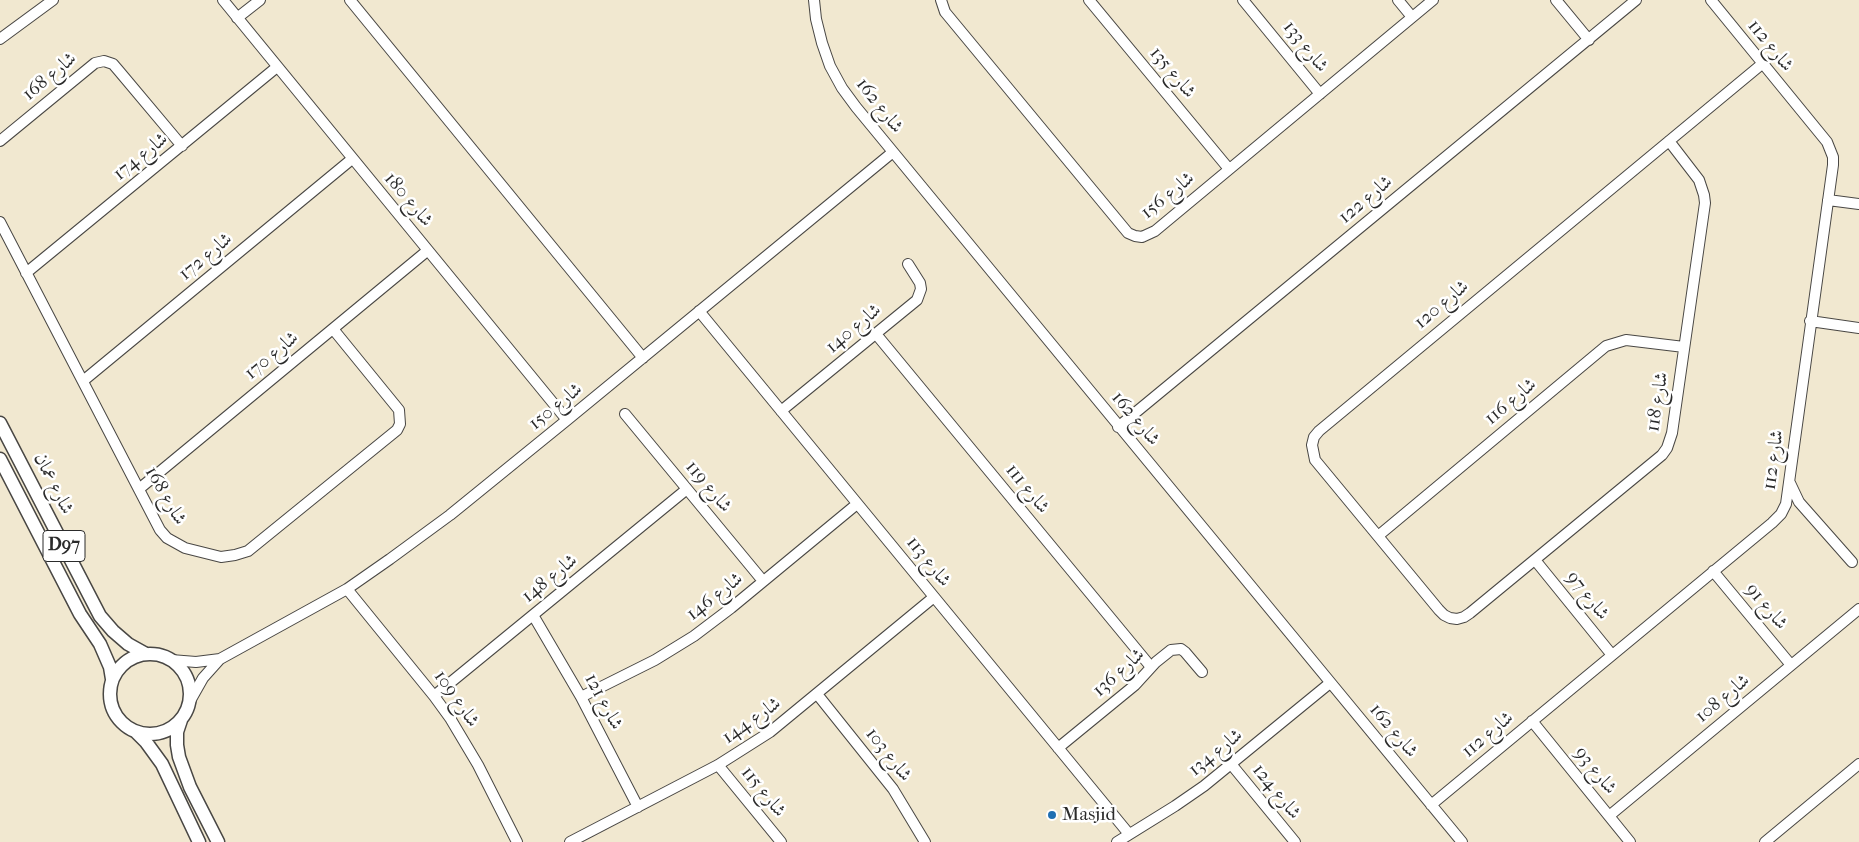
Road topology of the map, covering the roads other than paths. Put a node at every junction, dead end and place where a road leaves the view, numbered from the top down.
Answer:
1 (53, 0) edge
2 (223, 0) edge
3 (260, 0) edge
4 (350, 0) edge
5 (814, 0) edge
6 (941, 0) edge
7 (1089, 0) edge
8 (1243, 0) edge
9 (1398, 0) edge
10 (1433, 0) edge
11 (1556, 0) edge
12 (1636, 0) edge
13 (1711, 0) edge
14 (1412, 17) junction
15 (237, 18) junction
16 (0, 39) edge
17 (1589, 40) junction
18 (1762, 64) junction
19 (277, 67) junction
20 (1320, 94) junction
21 (0, 141) edge
22 (1669, 141) junction
23 (182, 146) junction
24 (893, 152) junction
25 (352, 159) junction
26 (1229, 169) junction
27 (1828, 200) junction
28 (1859, 204) edge
29 (0, 222) edge
30 (427, 251) junction
31 (908, 264) dead end
32 (26, 273) junction
33 (699, 311) junction
34 (1810, 321) junction
35 (1859, 328) edge
36 (333, 329) junction
37 (876, 334) junction
38 (1684, 347) junction
39 (643, 358) junction
40 (83, 381) junction
41 (781, 412) junction
42 (625, 414) dead end
43 (567, 420) junction
44 (0, 423) edge
45 (1118, 427) junction
46 (0, 459) edge
47 (1790, 483) junction
48 (139, 489) junction
49 (687, 489) junction
50 (857, 504) junction
51 (1805, 510) junction
52 (1781, 514) junction
53 (1378, 536) junction
54 (1535, 560) junction
55 (1852, 562) dead end
56 (1713, 571) junction
57 (763, 581) junction
58 (347, 589) junction
59 (934, 596) junction
60 (1859, 609) edge
61 (1439, 610) joint
62 (533, 615) junction
63 (146, 654) junction
64 (1612, 655) junction
65 (220, 659) junction
66 (171, 660) junction
67 (1791, 665) junction
68 (1151, 667) junction
69 (1202, 672) dead end
70 (112, 679) junction
71 (1330, 683) junction
72 (817, 694) junction
73 (434, 696) junction
74 (581, 696) junction
75 (190, 701) junction
76 (181, 720) junction
77 (1532, 721) junction
78 (136, 732) junction
79 (1058, 748) junction
80 (1231, 764) junction
81 (1859, 764) edge
82 (718, 765) junction
83 (1431, 805) junction
84 (638, 807) junction
85 (1609, 816) junction
86 (1129, 834) junction
87 (199, 842) edge
88 (218, 842) edge
89 (517, 842) edge
90 (570, 842) edge
91 (781, 842) edge
92 (925, 842) edge
93 (1117, 842) edge
94 (1294, 842) edge
95 (1462, 842) edge
96 (1630, 842) edge
97 (1765, 842) edge

1 - 16 street
2 - 15 street, شارع 180
3 - 15 street
4 - 39 street
5 - 24 street, شارع 162
6 - 26 street, شارع 156
7 - 26 street, شارع 135
8 - 20 street, شارع 133
9 - 14 street
10 - 14 street, شارع 156
11 - 17 street
12 - 17 street, شارع 122
13 - 18 street, شارع 112
14 - 20 street, شارع 156
15 - 19 street, شارع 180
17 - 45 street, شارع 122
18 - 22 street, شارع 120
18 - 27 street, شارع 112
19 - 23 street, شارع 174
19 - 25 street, شارع 180
20 - 26 street, شارع 156
21 - 23 street, شارع 168
22 - 38 street, شارع 118
22 - 53 street, شارع 120
23 - 32 street, شارع 174
24 - 33 street, شارع 150
24 - 45 street, شارع 162
25 - 30 street, شارع 180
25 - 40 street, شارع 172
27 - 28 street
27 - 34 street, شارع 112
29 - 32 street, شارع 168
30 - 36 street, شارع 170
30 - 43 street, شارع 180
31 - 37 street, شارع 140
32 - 40 street, شارع 168
33 - 39 street, شارع 150
33 - 41 street, شارع 113
34 - 35 street
34 - 47 street, شارع 112
36 - 48 street, شارع 170
36 - 48 street, شارع 168
37 - 41 street, شارع 140
37 - 68 street, شارع 111
38 - 53 street, شارع 116
38 - 54 street, شارع 118
39 - 43 street, شارع 150
40 - 48 street, شارع 168
41 - 50 street, شارع 113
42 - 49 street, شارع 119
43 - 58 street, شارع 150
44 - 63 main road, شارع عمان / D97
45 - 71 street, شارع 162
46 - 70 main road, شارع عمان / D97
47 - 51 street
47 - 52 street, شارع 112
49 - 57 street, شارع 119
49 - 62 street, شارع 148
50 - 57 street, شارع 146
50 - 59 street, شارع 113
51 - 52 street
51 - 55 street
52 - 56 street, شارع 112
53 - 61 street, شارع 120
54 - 61 street, شارع 118
54 - 64 street, شارع 97
56 - 64 street, شارع 112
56 - 67 street, شارع 91
57 - 74 street, شارع 146
58 - 65 street, شارع 150
58 - 73 street, شارع 109
59 - 72 street, شارع 144
59 - 79 street, شارع 113
60 - 67 street, شارع 108
62 - 73 street, شارع 148
62 - 74 street, شارع 121
63 - 66 main road
63 - 70 main road
64 - 77 street, شارع 112
65 - 66 street, شارع 150
65 - 75 street, شارع 150
66 - 75 main road
67 - 85 street, شارع 108
68 - 69 street, شارع 136
68 - 79 street, شارع 136
70 - 78 main road
71 - 80 street, شارع 134
71 - 83 street, شارع 162
72 - 82 street, شارع 144
72 - 92 street, شارع 103
73 - 89 street, شارع 109
74 - 84 street, شارع 121
75 - 76 main road
76 - 78 main road
76 - 88 main road
77 - 83 street, شارع 112
77 - 85 street, شارع 93
78 - 87 main road
79 - 86 street, شارع 113
80 - 86 street, شارع 134
80 - 94 street, شارع 124
81 - 97 street
82 - 84 street, شارع 144
82 - 91 street, شارع 115
83 - 95 street, شارع 162
84 - 90 street, شارع 144
85 - 96 street, شارع 93
86 - 93 street, شارع 134

